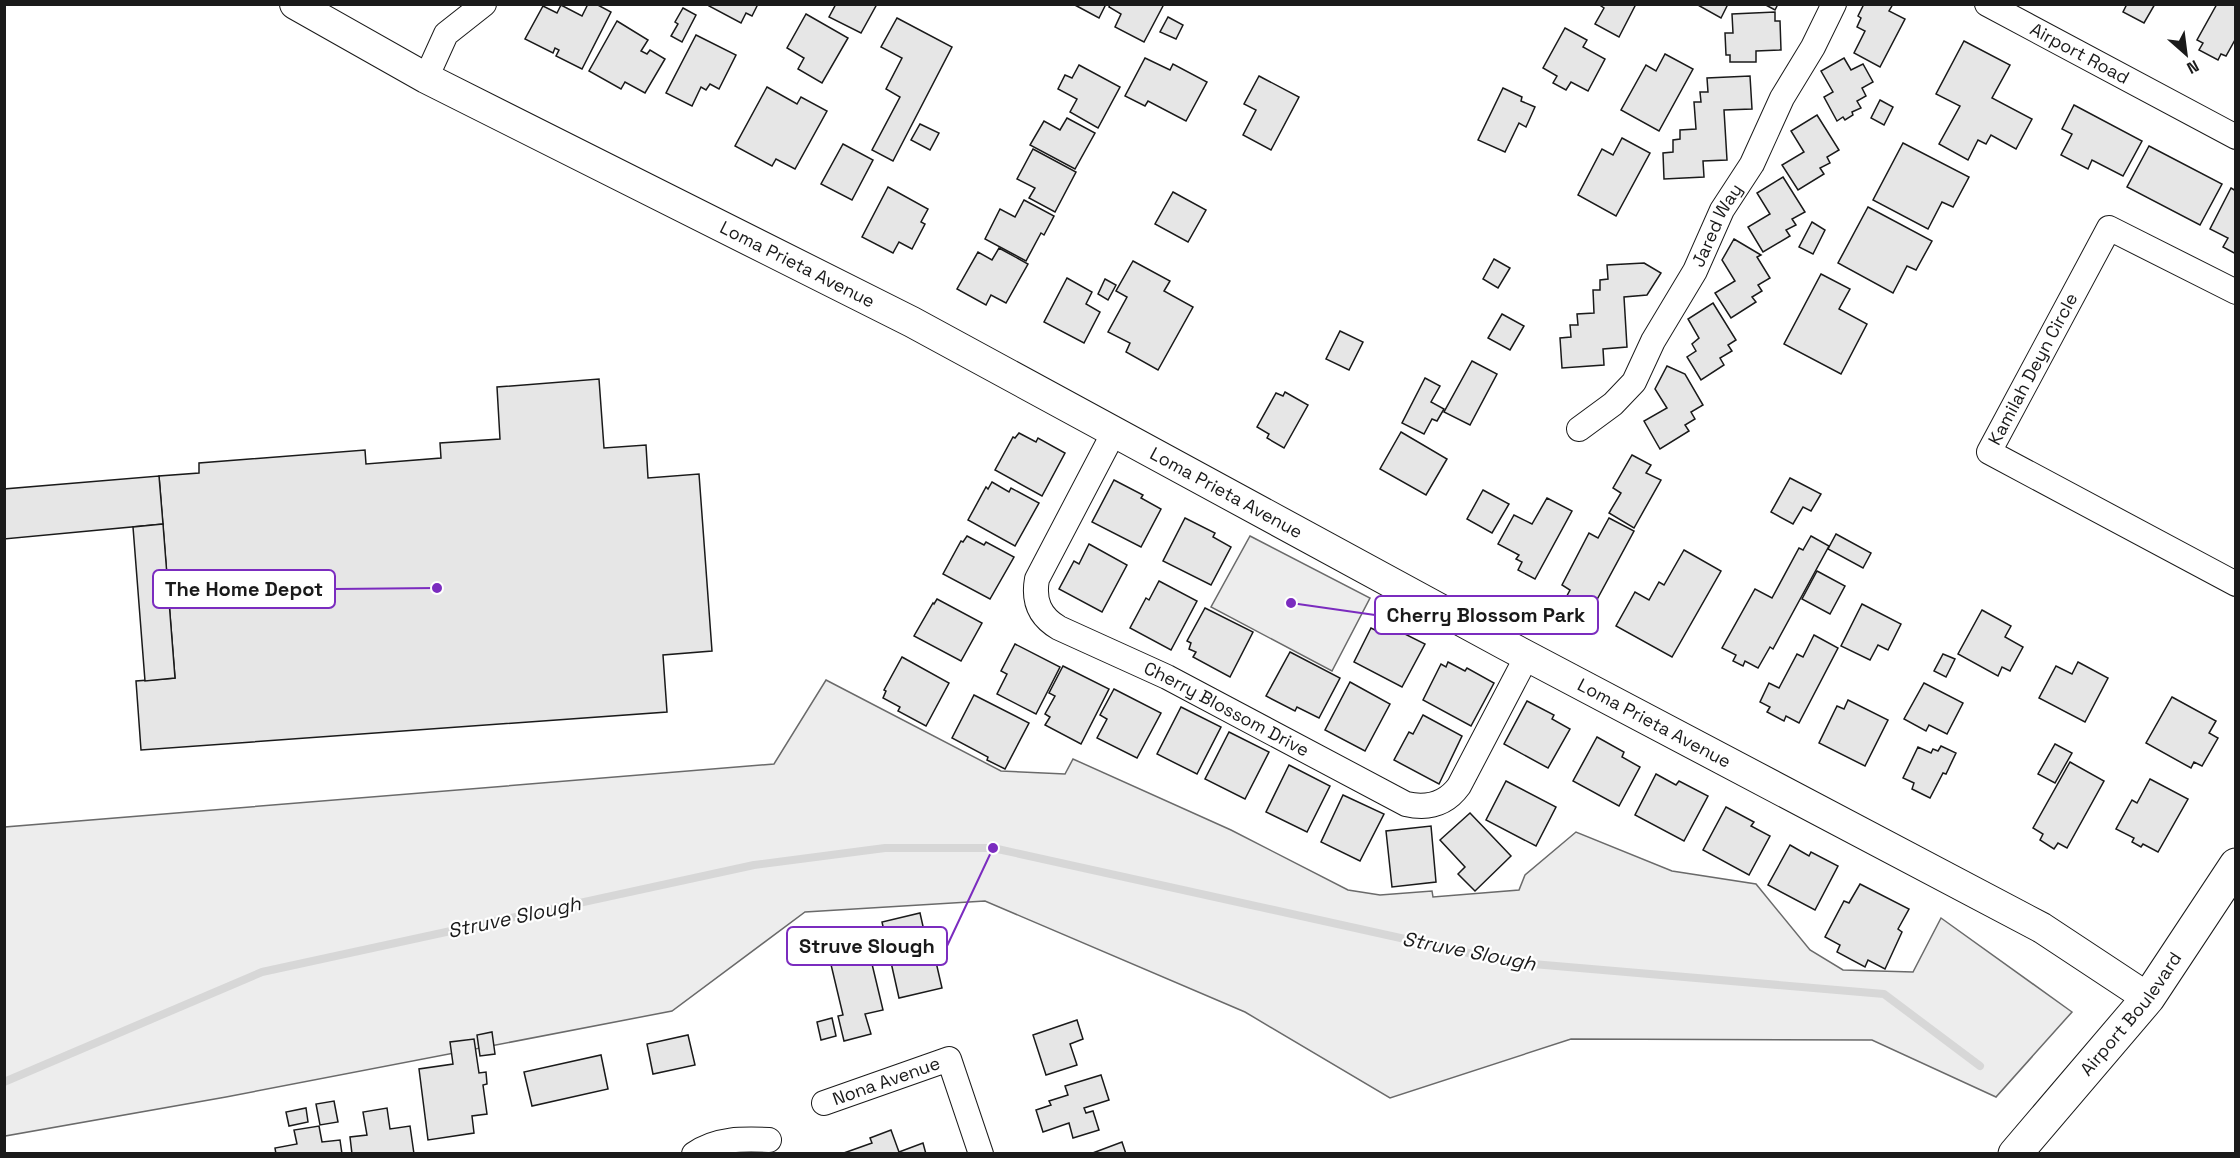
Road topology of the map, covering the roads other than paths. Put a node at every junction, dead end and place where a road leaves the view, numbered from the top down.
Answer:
1 (295, 4) edge
2 (484, 4) edge
3 (1834, 4) edge
4 (1987, 4) edge
5 (426, 78) junction
6 (2235, 137) edge
7 (2235, 291) edge
8 (1579, 429) dead end
9 (1114, 432) junction
10 (2235, 584) edge
11 (1527, 656) junction
12 (2235, 865) edge
13 (2148, 998) junction
14 (825, 1103) dead end
15 (769, 1140) dead end
16 (694, 1154) edge
17 (981, 1154) edge
18 (2015, 1154) edge

1 - 5 street, Loma Prieta Avenue
2 - 5 street
3 - 8 street, Jared Way
4 - 6 street, Airport Road
5 - 9 street, Loma Prieta Avenue
7 - 10 street, Kamilah Deyn Circle
9 - 11 street, Loma Prieta Avenue
9 - 11 street, Cherry Blossom Drive
11 - 13 street, Loma Prieta Avenue
12 - 13 main road, Airport Boulevard
13 - 18 main road, Airport Boulevard
14 - 17 street, Nona Avenue
15 - 16 street

